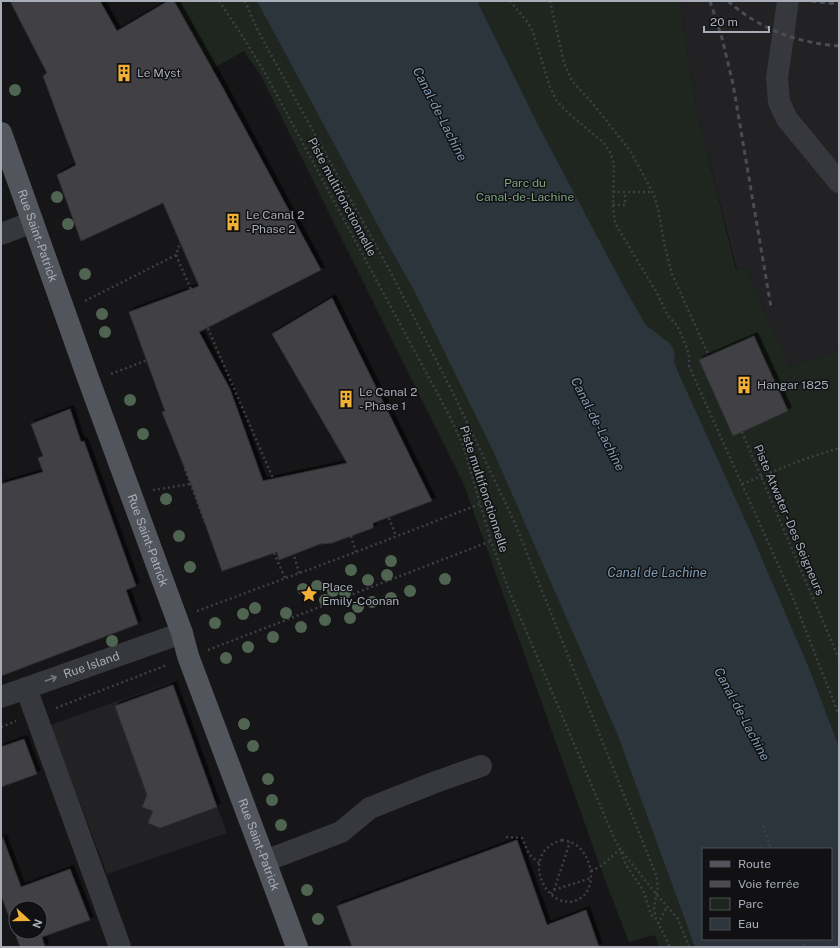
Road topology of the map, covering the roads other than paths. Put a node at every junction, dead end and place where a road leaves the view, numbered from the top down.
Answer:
1 (788, 1) edge
2 (1, 133) edge
3 (839, 182) edge
4 (33, 222) junction
5 (1, 234) edge
6 (182, 633) junction
7 (26, 688) junction
8 (1, 697) edge
9 (481, 766) dead end
10 (265, 861) junction
11 (120, 947) edge
12 (296, 947) edge

1 - 3 street
2 - 4 main road, Rue Saint-Patrick
4 - 5 street
4 - 6 main road, Rue Saint-Patrick
7 -> 6 street, Rue Island
6 - 10 main road, Rue Saint-Patrick
7 - 8 street, Rue Island
7 - 11 street
9 - 10 street
10 - 12 main road, Rue Saint-Patrick

